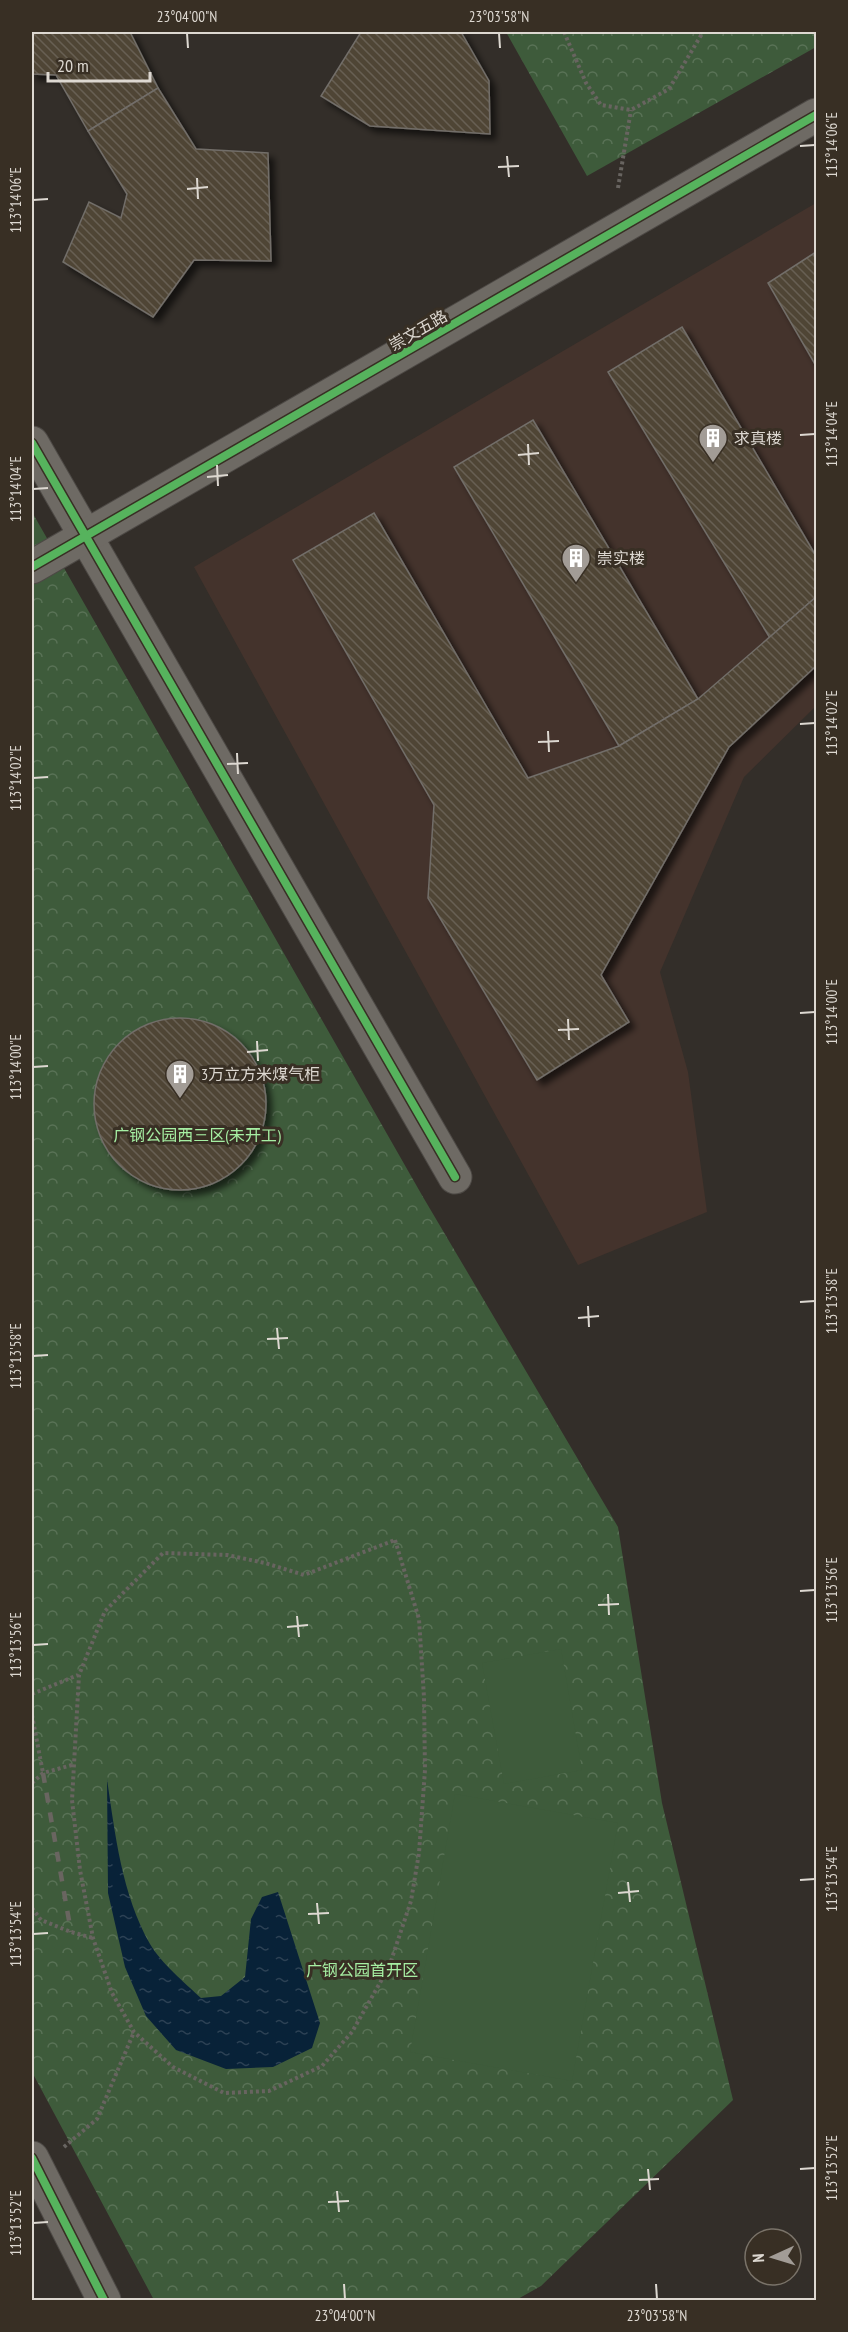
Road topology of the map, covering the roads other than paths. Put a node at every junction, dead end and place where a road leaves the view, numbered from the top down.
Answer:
1 (816, 115) edge
2 (32, 443) edge
3 (86, 537) junction
4 (32, 567) edge
5 (455, 1177) dead end
6 (33, 2161) edge
7 (104, 2301) edge

1 - 3 street, 崇文五路
2 - 3 street
3 - 4 street, 崇文五路
3 - 5 street
6 - 7 street

